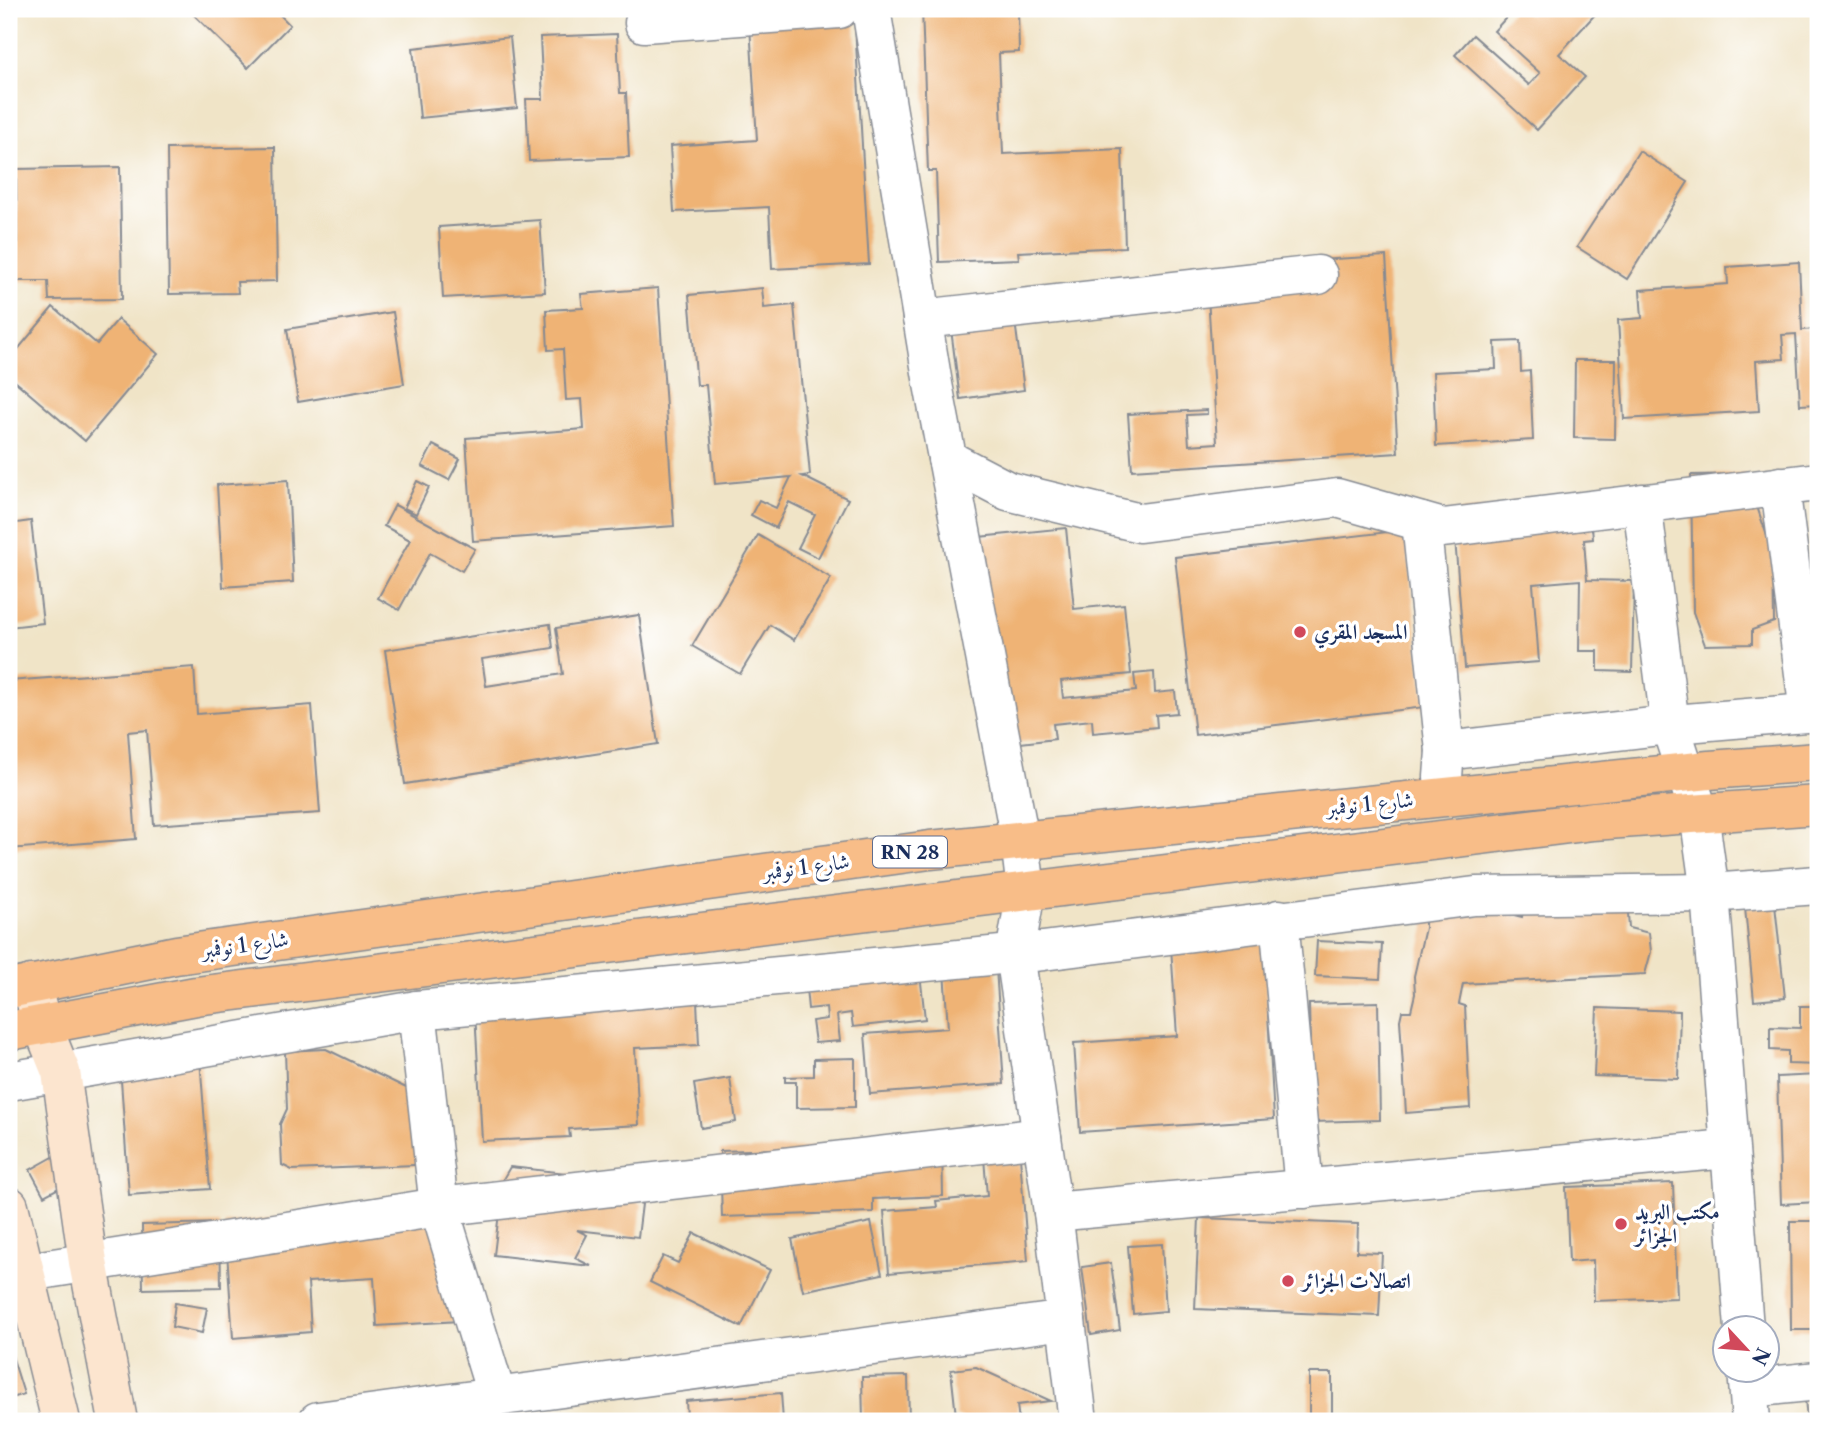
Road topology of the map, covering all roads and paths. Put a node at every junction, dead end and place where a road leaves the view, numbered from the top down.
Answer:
1 (839, 9) edge
2 (871, 9) edge
3 (644, 23) dead end
4 (1318, 275) dead end
5 (922, 319) junction
6 (947, 459) junction
7 (1818, 482) edge
8 (1780, 486) junction
9 (1642, 503) junction
10 (1420, 522) junction
11 (1814, 713) edge
12 (1670, 725) junction
13 (1445, 751) junction
14 (1818, 762) edge
15 (1686, 772) junction
16 (1442, 797) junction
17 (1818, 805) edge
18 (1699, 813) junction
19 (1020, 840) junction
20 (1818, 885) edge
21 (1026, 891) junction
22 (1710, 892) junction
23 (1279, 919) junction
24 (1015, 954) junction
25 (20, 987) edge
26 (417, 1010) junction
27 (25, 1028) edge
28 (61, 1072) junction
29 (9, 1081) edge
30 (1042, 1137) junction
31 (1728, 1149) junction
32 (1304, 1189) junction
33 (9, 1206) edge
34 (439, 1207) junction
35 (1053, 1212) junction
36 (88, 1262) junction
37 (17, 1273) edge
38 (1743, 1314) edge
39 (1066, 1320) junction
40 (1818, 1381) edge
41 (1749, 1393) edge
42 (497, 1397) junction
43 (61, 1421) edge
44 (118, 1421) edge
45 (318, 1421) edge
46 (1078, 1421) edge

1 - 3 street
2 - 5 street
4 - 5 street
5 - 6 street
6 - 10 street
6 - 19 street
7 - 8 street
8 - 9 street
8 - 11 street
9 - 10 street
9 - 12 street
10 - 13 street
11 - 12 street
12 - 13 street
12 - 15 street
13 - 16 street
14 - 15 main road, شارع 1 نوفمبر / RN 28
15 - 16 main road, شارع 1 نوفمبر / RN 28
15 - 18 street
16 - 19 main road, شارع 1 نوفمبر / RN 28
17 - 18 main road, شارع 1 نوفمبر
18 - 21 main road, شارع 1 نوفمبر
18 - 22 street
19 - 21 street
19 - 25 main road, شارع 1 نوفمبر / RN 28
20 - 22 street
21 - 24 street
21 - 27 main road, شارع 1 نوفمبر
22 - 23 street
22 - 31 street
23 - 24 street
23 - 32 street
24 - 26 street
24 - 30 street
25 - 27 street
26 - 28 street
26 - 34 street
27 - 28 street
28 - 29 street
28 - 36 street
30 - 34 street
30 - 35 street
31 - 32 street
31 - 38 street
32 - 35 street
33 - 37 street
34 - 36 street
34 - 42 street
35 - 39 street
36 - 37 street
36 - 44 street
37 - 43 street
39 - 42 street
39 - 46 street
40 - 41 street
42 - 45 street

